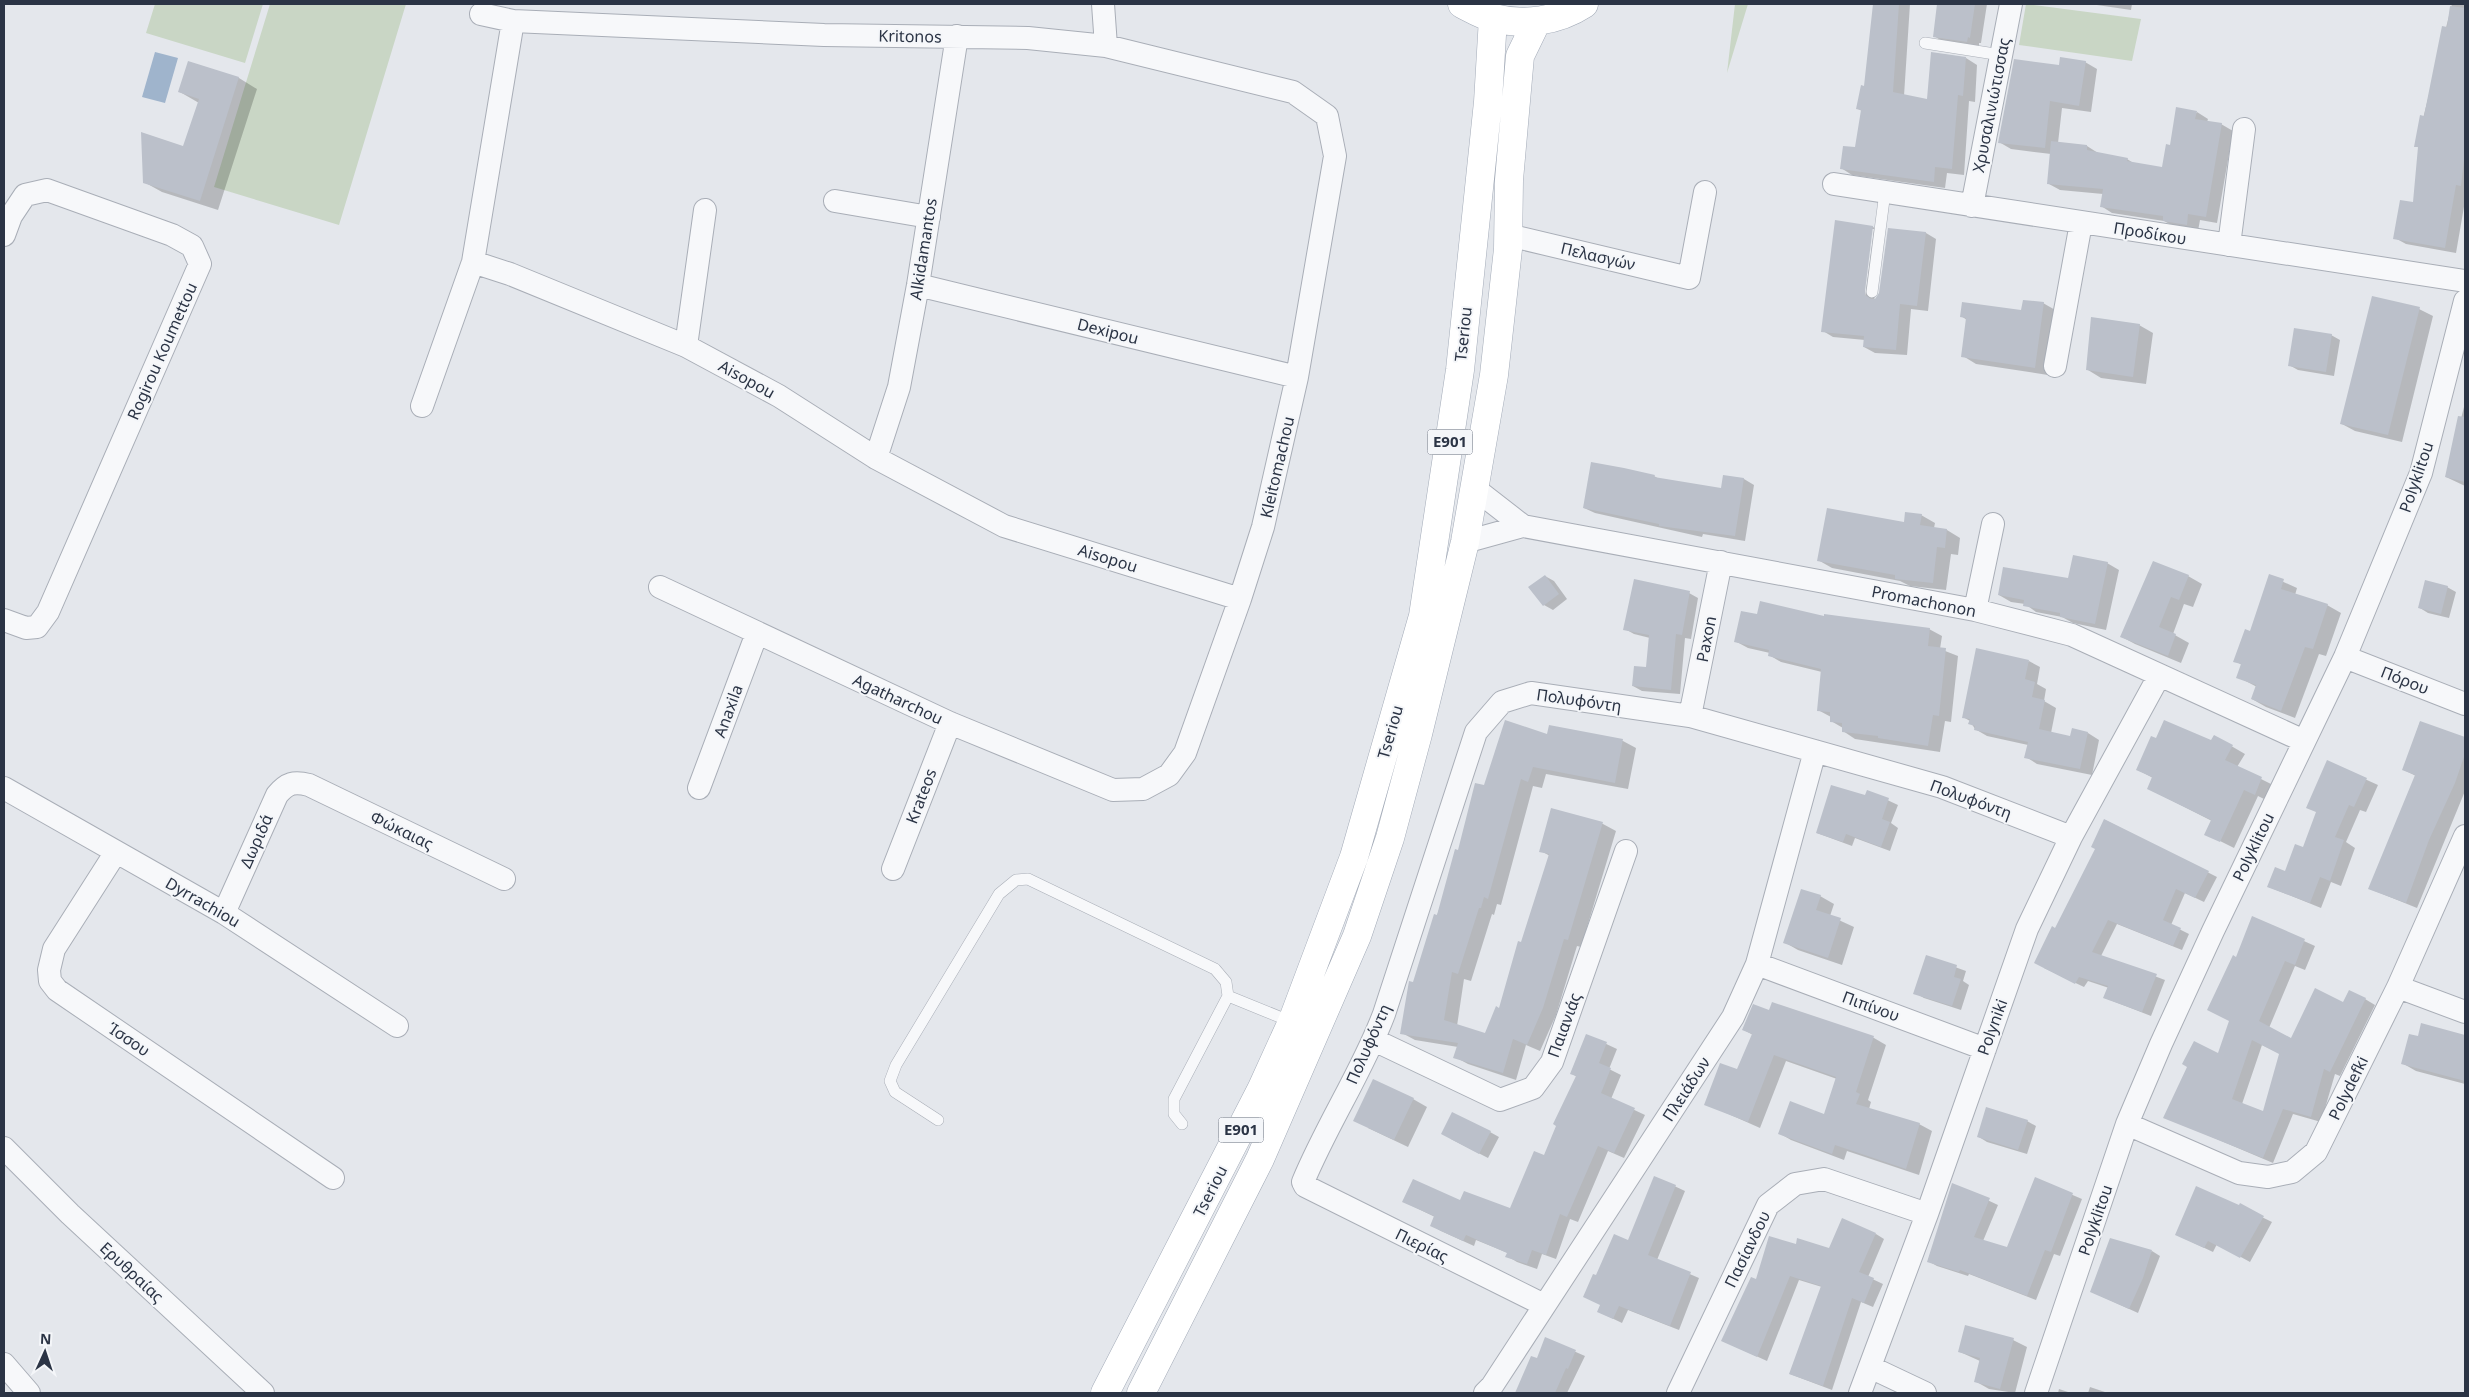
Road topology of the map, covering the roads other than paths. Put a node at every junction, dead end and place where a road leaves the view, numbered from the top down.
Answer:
1 (1103, 4) edge
2 (1462, 4) edge
3 (1584, 4) edge
4 (2011, 4) edge
5 (481, 14) dead end
6 (1492, 18) junction
7 (513, 21) junction
8 (1538, 21) junction
9 (957, 36) junction
10 (1925, 43) dead end
11 (1106, 46) junction
12 (2001, 55) junction
13 (1327, 116) joint
14 (2244, 129) dead end
15 (1834, 184) dead end
16 (1705, 192) dead end
17 (1885, 192) junction
18 (835, 201) dead end
19 (1972, 206) junction
20 (705, 210) dead end
21 (929, 217) junction
22 (2081, 223) junction
23 (4, 235) edge
24 (1508, 235) junction
25 (2228, 245) junction
26 (473, 262) junction
27 (2465, 281) edge
28 (918, 285) junction
29 (1872, 292) dead end
30 (2465, 301) edge
31 (686, 346) junction
32 (2055, 366) dead end
33 (1297, 377) junction
34 (422, 406) dead end
35 (876, 458) junction
36 (1474, 488) junction
37 (1993, 524) dead end
38 (1523, 526) junction
39 (1464, 542) junction
40 (1721, 562) junction
41 (660, 587) dead end
42 (1240, 598) junction
43 (1975, 610) junction
44 (4, 620) edge
45 (757, 633) junction
46 (2345, 657) junction
47 (2160, 676) junction
48 (2465, 704) edge
49 (1690, 716) junction
50 (950, 723) junction
51 (2304, 740) junction
52 (1815, 751) junction
53 (299, 782) joint
54 (4, 788) edge
55 (700, 788) dead end
56 (1143, 789) joint
57 (2465, 836) edge
58 (2071, 837) junction
59 (1626, 851) dead end
60 (116, 852) junction
61 (893, 869) dead end
62 (504, 879) dead end
63 (224, 913) junction
64 (1757, 964) junction
65 (2398, 987) junction
66 (1228, 996) junction
67 (2465, 1012) edge
68 (1292, 1022) junction
69 (397, 1026) dead end
70 (1374, 1040) junction
71 (1984, 1049) junction
72 (938, 1120) dead end
73 (1182, 1124) dead end
74 (2127, 1124) junction
75 (4, 1148) edge
76 (333, 1178) dead end
77 (1303, 1182) joint
78 (1926, 1214) junction
79 (1544, 1305) junction
80 (4, 1364) edge
81 (1870, 1367) junction
82 (29, 1393) edge
83 (263, 1393) edge
84 (1105, 1393) edge
85 (1141, 1393) edge
86 (1485, 1393) edge
87 (1678, 1393) edge
88 (1860, 1393) edge
89 (1925, 1393) edge
90 (2036, 1393) edge

1 - 11 street
2 - 6 main road
3 - 8 main road
4 - 12 street, Χρυσαλινιώτισσας
5 - 7 street, Kritonos
6 - 8 main road
6 - 68 main road, Tseriou / E901
7 - 9 street, Kritonos
7 - 26 street
8 - 24 main road, Tseriou / E901
9 - 11 street, Kritonos
9 - 21 street, Alkidamantos
10 - 12 lane
11 - 13 street, Kritonos
12 - 19 street, Χρυσαλινιώτισσας
13 - 33 street, Kleitomachou
14 - 25 street
15 - 17 street, Προδίκου
16 - 24 street, Πελασγών
17 - 19 street, Προδίκου
17 - 29 lane
18 - 21 street
19 - 22 street, Προδίκου
20 - 31 street
21 - 28 street, Alkidamantos
22 - 25 street, Προδίκου
22 - 32 street
23 - 44 street, Rogirou Koumettou
24 - 36 main road, Tseriou / E901
25 - 27 street, Προδίκου
26 - 31 street, Aisopou
26 - 34 street
28 - 33 street, Dexipou
28 - 35 street, Alkidamantos
30 - 46 street, Polyklitou
31 - 35 street, Aisopou
33 - 42 street, Kleitomachou
35 - 42 street, Aisopou
36 - 38 street, Promachonon
36 - 39 main road, Tseriou / E901
37 - 43 street
38 - 39 street, Promachonon
38 - 40 street, Promachonon
39 - 85 main road, Tseriou / E901
40 - 43 street, Promachonon
40 - 49 street, Paxon
41 - 45 street, Agatharchou
42 - 56 street, Kleitomachou
43 - 47 street, Promachonon
45 - 50 street, Agatharchou
45 - 55 street, Anaxila
46 - 48 street, Πόρου
46 - 51 street, Polyklitou
47 - 51 street, Promachonon
47 - 58 street, Polyniki
49 - 52 street, Πολυφόντη
49 - 70 street, Πολυφόντη
50 - 56 street, Agatharchou
50 - 61 street, Krateos
51 - 74 street, Polyklitou
52 - 58 street, Πολυφόντη
52 - 64 street, Πλειάδων
53 - 62 street, Φώκαιας
53 - 63 street, Δωριδά
54 - 60 street, Dyrrachiou
57 - 65 street, Polydefki
58 - 71 street, Polyniki
59 - 70 street, Παιανιάς
60 - 63 street, Dyrrachiou
60 - 76 street, Ίσσου
63 - 69 street, Dyrrachiou
64 - 71 street, Πιπίνου
64 - 79 street, Πλειάδων
65 - 67 street
65 - 74 street, Polydefki
66 - 68 lane
66 - 72 lane
66 - 73 lane
68 - 84 main road, Tseriou / E901
70 - 77 street, Πολυφόντη
71 - 78 street, Polyniki
74 - 90 street, Polyklitou
75 - 83 street, Ερυθραίας
77 - 79 street, Πιερίας
78 - 81 street, Polyniki
78 - 87 street, Πασίανδου
79 - 86 street, Πλειάδων
80 - 82 street
81 - 88 street, Polyniki
81 - 89 street

